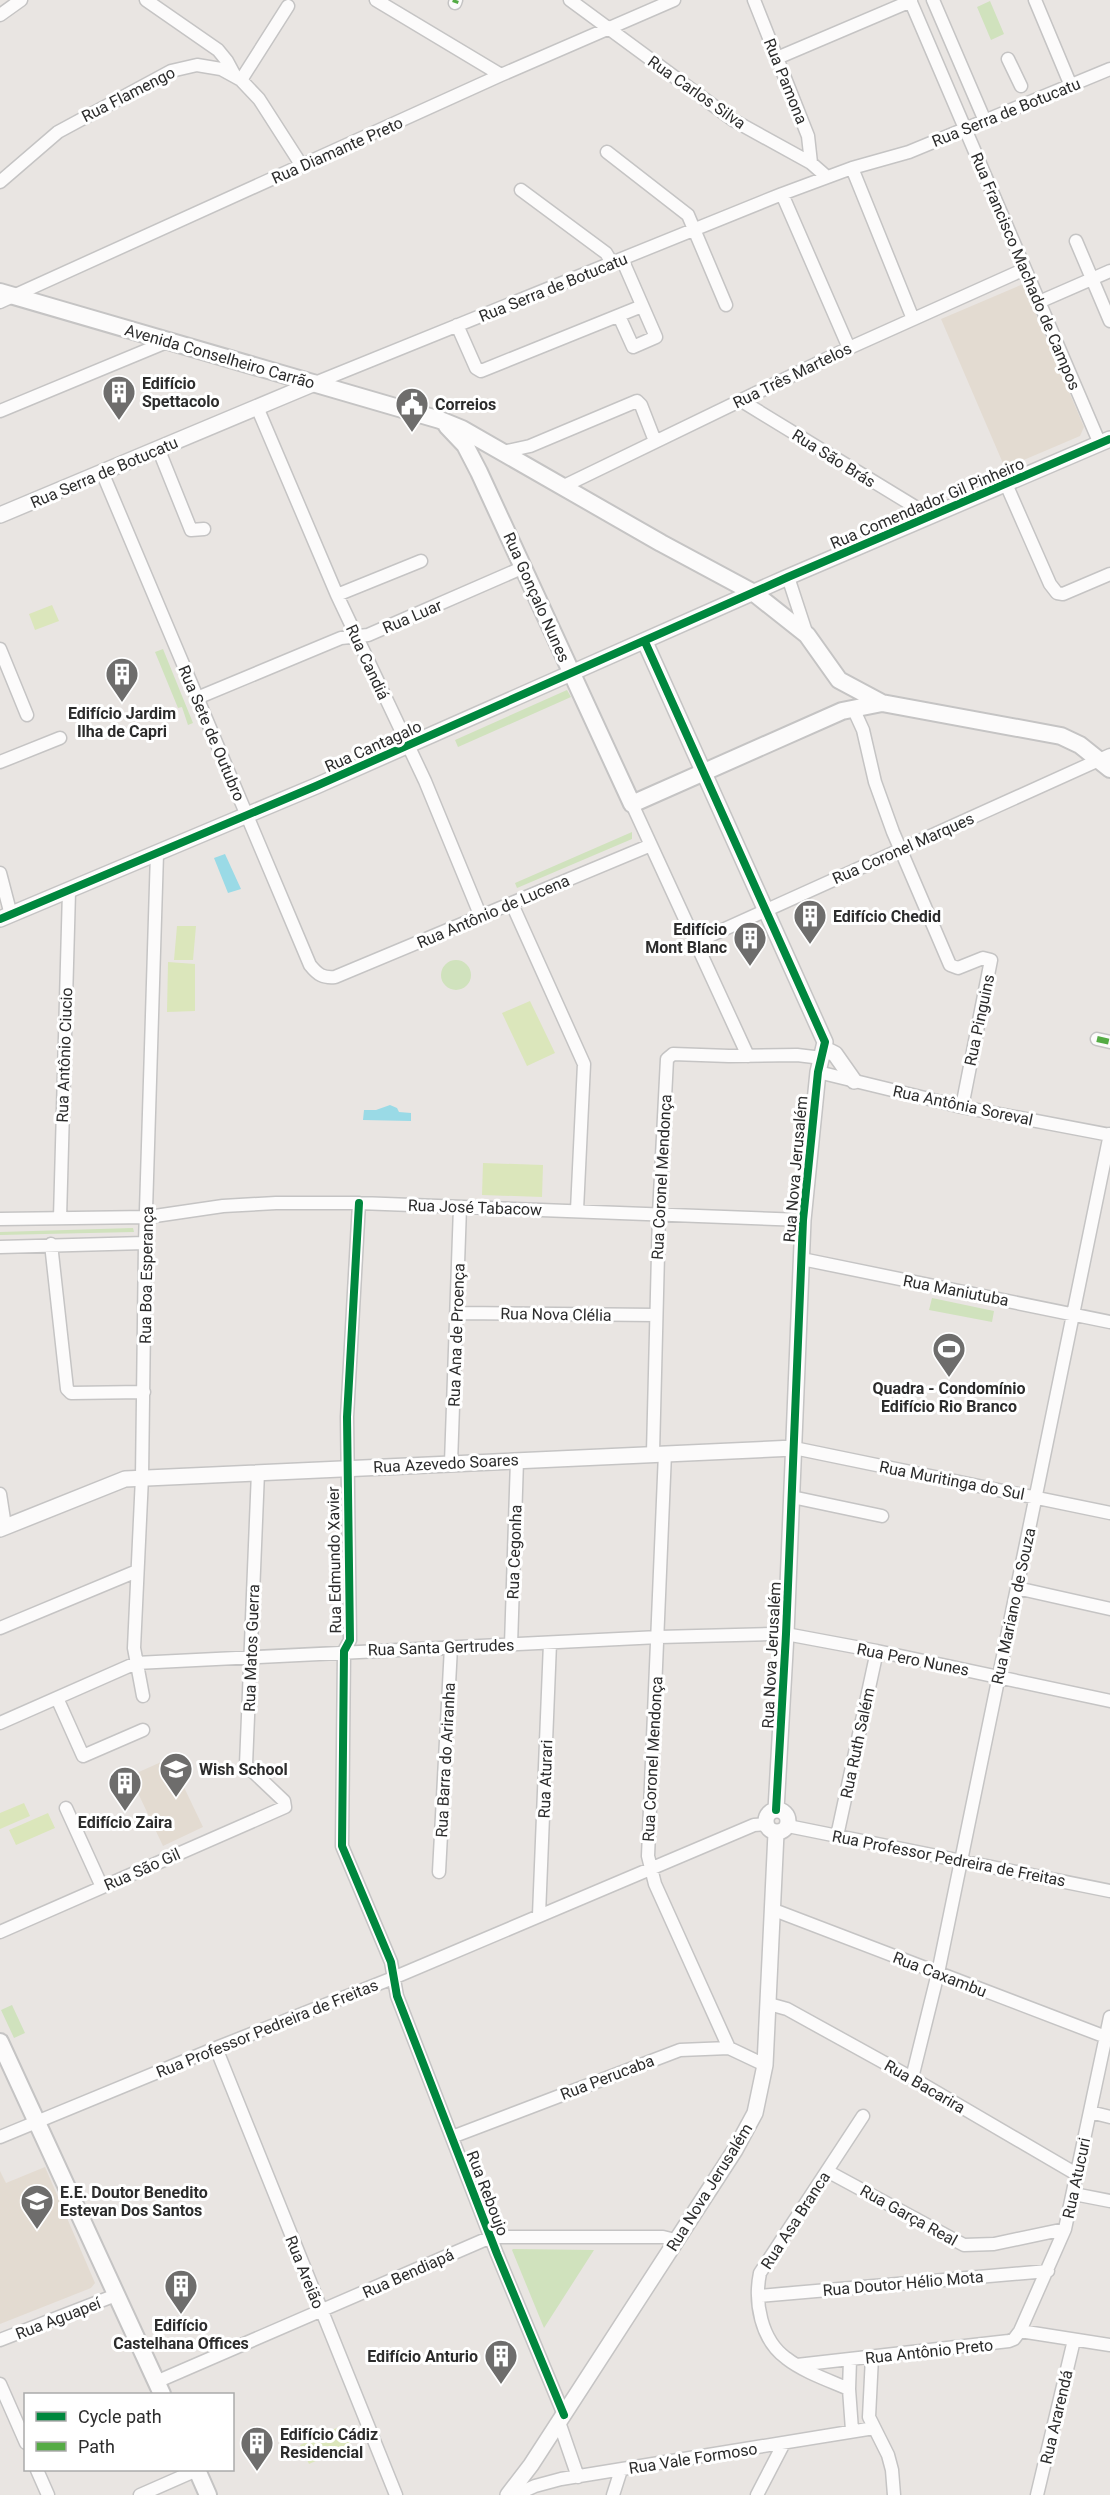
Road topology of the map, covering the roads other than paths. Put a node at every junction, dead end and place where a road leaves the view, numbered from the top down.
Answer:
1 (21, 0) edge
2 (146, 0) edge
3 (376, 0) edge
4 (570, 0) edge
5 (674, 0) edge
6 (754, 0) edge
7 (910, 0) edge
8 (933, 0) edge
9 (1035, 0) edge
10 (288, 6) dead end
11 (0, 15) edge
12 (607, 29) junction
13 (777, 58) junction
14 (1008, 59) dead end
15 (1110, 69) edge
16 (501, 75) junction
17 (237, 77) junction
18 (1071, 86) junction
19 (1024, 94) junction
20 (985, 121) junction
21 (966, 130) junction
22 (607, 152) dead end
23 (811, 163) junction
24 (302, 166) junction
25 (852, 168) junction
26 (827, 177) junction
27 (0, 182) edge
28 (521, 190) dead end
29 (782, 194) junction
30 (695, 229) junction
31 (1076, 241) dead end
32 (617, 261) junction
33 (1025, 269) junction
34 (1110, 271) edge
35 (1092, 279) junction
36 (4, 296) edge
37 (1039, 302) junction
38 (726, 304) dead end
39 (642, 306) junction
40 (620, 316) junction
41 (913, 319) junction
42 (1110, 321) edge
43 (457, 325) junction
44 (169, 341) junction
45 (849, 348) junction
46 (315, 383) junction
47 (741, 400) junction
48 (257, 407) junction
49 (0, 411) edge
50 (440, 420) junction
51 (655, 441) junction
52 (1105, 441) edge
53 (158, 448) junction
54 (502, 452) junction
55 (102, 472) junction
56 (479, 472) junction
57 (1006, 484) junction
58 (562, 487) junction
59 (0, 515) edge
60 (925, 519) junction
61 (204, 529) dead end
62 (421, 561) dead end
63 (524, 567) junction
64 (1110, 574) edge
65 (788, 577) junction
66 (754, 593) junction
67 (337, 595) junction
68 (807, 635) junction
69 (356, 637) junction
70 (645, 642) junction
71 (0, 649) edge
72 (572, 674) junction
73 (839, 680) junction
74 (197, 698) junction
75 (882, 703) junction
76 (847, 710) junction
77 (27, 715) dead end
78 (60, 738) dead end
79 (407, 746) junction
80 (1107, 761) edge
81 (0, 762) edge
82 (702, 774) junction
83 (637, 802) junction
84 (247, 815) junction
85 (651, 845) junction
86 (900, 850) junction
87 (157, 853) junction
88 (0, 873) edge
89 (69, 891) junction
90 (512, 904) junction
91 (766, 910) junction
92 (5, 917) edge
93 (481, 917) junction
94 (696, 942) junction
95 (335, 977) joint
96 (1097, 1039) dead end
97 (1110, 1042) edge
98 (748, 1056) junction
99 (821, 1060) junction
100 (854, 1081) junction
101 (962, 1107) junction
102 (1110, 1134) edge
103 (359, 1203) junction
104 (459, 1207) junction
105 (577, 1210) junction
106 (659, 1214) junction
107 (148, 1217) junction
108 (60, 1218) junction
109 (0, 1219) edge
110 (803, 1220) junction
111 (145, 1243) junction
112 (51, 1244) junction
113 (0, 1247) edge
114 (802, 1259) junction
115 (457, 1314) junction
116 (1073, 1314) junction
117 (656, 1316) junction
118 (1110, 1322) edge
119 (144, 1392) junction
120 (794, 1448) junction
121 (659, 1453) junction
122 (517, 1460) junction
123 (451, 1463) junction
124 (346, 1468) junction
125 (258, 1472) junction
126 (142, 1477) junction
127 (0, 1494) edge
128 (1035, 1496) junction
129 (792, 1497) junction
130 (1110, 1513) edge
131 (882, 1516) dead end
132 (3, 1527) edge
133 (137, 1571) junction
134 (1017, 1588) junction
135 (1110, 1609) edge
136 (0, 1628) edge
137 (786, 1634) junction
138 (659, 1637) junction
139 (550, 1643) junction
140 (511, 1645) junction
141 (452, 1647) junction
142 (344, 1651) junction
143 (877, 1651) junction
144 (250, 1656) junction
145 (136, 1663) junction
146 (999, 1676) junction
147 (143, 1696) dead end
148 (57, 1698) junction
149 (1110, 1701) edge
150 (0, 1723) edge
151 (143, 1730) dead end
152 (285, 1807) joint
153 (66, 1808) dead end
154 (777, 1827) junction
155 (837, 1836) junction
156 (961, 1860) junction
157 (650, 1868) junction
158 (439, 1872) dead end
159 (102, 1887) junction
160 (1110, 1891) edge
161 (774, 1910) junction
162 (539, 1915) junction
163 (0, 1932) edge
164 (938, 1973) junction
165 (393, 1978) junction
166 (769, 2004) junction
167 (1110, 2017) edge
168 (1106, 2037) junction
169 (0, 2042) edge
170 (216, 2048) junction
171 (729, 2048) junction
172 (765, 2065) junction
173 (912, 2078) junction
174 (1090, 2112) junction
175 (863, 2116) dead end
176 (1110, 2117) edge
177 (37, 2122) junction
178 (0, 2137) edge
179 (452, 2137) junction
180 (827, 2171) junction
181 (1078, 2175) junction
182 (1074, 2194) junction
183 (1110, 2201) edge
184 (1065, 2229) junction
185 (491, 2237) junction
186 (675, 2240) junction
187 (1048, 2271) junction
188 (116, 2295) junction
189 (758, 2296) junction
190 (321, 2311) junction
191 (1020, 2331) junction
192 (0, 2340) edge
193 (1074, 2340) junction
194 (1110, 2345) edge
195 (872, 2357) junction
196 (850, 2360) junction
197 (796, 2365) junction
198 (0, 2384) edge
199 (159, 2388) edge
200 (849, 2389) junction
201 (561, 2418) junction
202 (874, 2428) junction
203 (852, 2430) junction
204 (24, 2438) edge
205 (784, 2443) junction
206 (621, 2470) junction
207 (38, 2471) edge
208 (195, 2471) edge
209 (197, 2471) edge
210 (578, 2476) junction
211 (48, 2495) edge
212 (140, 2495) edge
213 (208, 2495) edge
214 (396, 2495) edge
215 (508, 2495) edge
216 (515, 2495) edge
217 (612, 2495) edge
218 (757, 2495) edge
219 (894, 2495) edge
220 (1037, 2495) edge

1 - 11 street
2 - 17 street
3 - 16 street
4 - 12 street, Rua Carlos Silva
5 - 12 street, Rua Diamante Preto
6 - 13 street, Rua Pamona
7 - 13 street
7 - 21 street, Rua Francisco Machado de Campos
8 - 20 street
9 - 18 street
10 - 17 street
12 - 16 street, Rua Diamante Preto
12 - 23 street, Rua Carlos Silva
13 - 23 street, Rua Pamona
14 - 19 street
15 - 18 street, Rua Serra de Botucatu
16 - 24 street, Rua Diamante Preto
17 - 24 street
17 - 27 street, Rua Flamengo
18 - 19 street, Rua Serra de Botucatu
19 - 20 street, Rua Serra de Botucatu
20 - 21 street, Rua Serra de Botucatu
21 - 25 street, Rua Serra de Botucatu
21 - 33 street, Rua Francisco Machado de Campos
22 - 30 street
23 - 26 street, Rua Carlos Silva
24 - 36 street, Rua Diamante Preto
25 - 26 street, Rua Serra de Botucatu
25 - 41 street
26 - 29 street, Rua Serra de Botucatu
28 - 32 street
29 - 30 street, Rua Serra de Botucatu
29 - 45 street
30 - 32 street, Rua Serra de Botucatu
30 - 38 street
31 - 35 street
32 - 39 street
32 - 43 street, Rua Serra de Botucatu
33 - 37 street, Rua Francisco Machado de Campos
33 - 41 street, Rua Três Martelos
34 - 35 street
35 - 37 street
35 - 42 street
36 - 44 main road, Avenida Conselheiro Carrão
37 - 52 street, Rua Francisco Machado de Campos
39 - 40 street
39 - 40 street
40 - 43 street
41 - 45 street, Rua Três Martelos
43 - 46 street, Rua Serra de Botucatu
44 - 46 main road, Avenida Conselheiro Carrão
44 - 49 street
45 - 47 street, Rua Três Martelos
46 - 48 street, Rua Serra de Botucatu
46 - 50 main road, Avenida Conselheiro Carrão
47 - 51 street, Rua Três Martelos
47 - 60 street, Rua São Brás
48 - 53 street, Rua Serra de Botucatu
48 - 67 street, Rua Candiá
50 - 54 main road, Avenida Conselheiro Carrão
50 - 56 main road, Avenida Conselheiro Carrão
51 - 54 street
51 - 58 street, Rua Três Martelos
52 - 57 street, Rua Comendador Gil Pinheiro
53 - 55 street, Rua Serra de Botucatu
53 - 61 street
54 - 56 main road
54 - 58 main road, Avenida Conselheiro Carrão
55 - 59 street, Rua Serra de Botucatu
55 - 74 street, Rua Sete de Outubro
56 - 63 main road, Rua Gonçalo Nunes
57 - 60 street, Rua Comendador Gil Pinheiro
57 - 64 street
58 - 66 main road, Avenida Conselheiro Carrão
60 - 65 street, Rua Comendador Gil Pinheiro
62 - 67 street
63 - 69 street, Rua Luar
63 - 72 main road, Rua Gonçalo Nunes
65 - 66 street, Rua Comendador Gil Pinheiro
65 - 68 street, Avenida Conselheiro Carrão
66 - 68 main road, Avenida Conselheiro Carrão
66 - 70 street, Rua Cantagalo
67 - 69 street, Rua Candiá
68 - 73 main road, Avenida Conselheiro Carrão
69 - 74 street, Rua Luar
69 - 79 street, Rua Candiá
70 - 72 street, Rua Cantagalo
70 - 82 street, Rua Nova Jerusalém
71 - 77 street
72 - 79 street, Rua Cantagalo
72 - 83 main road, Rua Gonçalo Nunes
73 - 75 main road, Avenida Conselheiro Carrão
73 - 76 main road
74 - 84 street, Rua Sete de Outubro
75 - 76 main road
75 - 80 main road, Avenida Conselheiro Carrão
76 - 82 main road
76 - 86 street
78 - 81 street
79 - 84 street, Rua Cantagalo
79 - 93 street, Rua Candiá
80 - 86 street, Rua Coronel Marques
82 - 83 main road
82 - 91 street, Rua Nova Jerusalém
83 - 85 street, Rua Gonçalo Nunes
84 - 87 street, Rua Cantagalo
84 - 95 street, Rua Sete de Outubro
85 - 90 street, Rua Antônio de Lucena
85 - 94 street, Rua Gonçalo Nunes
86 - 91 street, Rua Coronel Marques
86 - 101 street, Rua Pinguins
87 - 89 street, Rua Cantagalo
87 - 107 street, Rua Boa Esperança
88 - 92 street
89 - 92 street, Rua Cantagalo
89 - 108 street, Rua Antônio Ciucio
90 - 93 street, Rua Antônio de Lucena
90 - 105 street
91 - 94 street, Rua Coronel Marques
91 - 99 street, Rua Nova Jerusalém
93 - 95 street, Rua Antônio de Lucena
94 - 98 street, Rua Gonçalo Nunes
96 - 97 street
98 - 99 street, Rua Coronel Mendonça
98 - 106 street, Rua Coronel Mendonça
99 - 100 street, Rua Antônia Soreval
99 - 100 street
99 - 110 street, Rua Nova Jerusalém
100 - 101 street, Rua Antônia Soreval
101 - 102 street, Rua Antônia Soreval
102 - 116 street, Rua Mariano de Souza
103 - 104 street, Rua José Tabacow
103 - 107 street, Rua José Tabacow
103 - 124 street, Rua Edmundo Xavier
104 - 105 street, Rua José Tabacow
104 - 115 street, Rua Ana de Proença
105 - 106 street, Rua José Tabacow
106 - 110 street, Rua José Tabacow
106 - 117 street, Rua Coronel Mendonça
107 - 108 street, Rua José Tabacow
107 - 111 street, Rua Boa Esperança
108 - 109 street, Rua José Tabacow
110 - 114 street, Rua Nova Jerusalém
111 - 112 street
111 - 119 street, Rua Boa Esperança
112 - 113 street
112 - 119 street
114 - 116 street, Rua Maniutuba
114 - 120 street, Rua Nova Jerusalém
115 - 117 street, Rua Nova Clélia
115 - 123 street, Rua Ana de Proença
116 - 118 street, Rua Maniutuba
116 - 128 street, Rua Mariano de Souza
117 - 121 street, Rua Coronel Mendonça
119 - 126 street, Rua Boa Esperança
120 - 121 street, Rua Azevedo Soares
120 - 128 street, Rua Muritinga do Sul
120 - 129 street, Rua Nova Jerusalém
121 - 122 street, Rua Azevedo Soares
121 - 138 street, Rua Coronel Mendonça
122 - 123 street, Rua Azevedo Soares
122 - 140 street, Rua Cegonha
123 - 124 street, Rua Azevedo Soares
124 - 125 street, Rua Azevedo Soares
124 - 142 street, Rua Edmundo Xavier
125 - 126 street, Rua Azevedo Soares
125 - 144 street, Rua Matos Guerra
126 - 132 street, Rua Azevedo Soares
126 - 133 street, Rua Boa Esperança
127 - 132 street
128 - 130 street, Rua Muritinga do Sul
128 - 134 street, Rua Mariano de Souza
129 - 131 street
129 - 137 street, Rua Nova Jerusalém
133 - 136 street
133 - 145 street, Rua Boa Esperança
134 - 135 street
134 - 146 street, Rua Mariano de Souza
137 - 138 street, Rua Santa Gertrudes
137 - 143 street, Rua Pero Nunes
137 - 154 street, Rua Nova Jerusalém
138 - 139 street, Rua Santa Gertrudes
138 - 157 street, Rua Coronel Mendonça
139 - 140 street, Rua Santa Gertrudes
139 - 162 street, Rua Aturari
140 - 141 street, Rua Santa Gertrudes
141 - 142 street, Rua Santa Gertrudes
141 - 158 street, Rua Barra do Ariranha
142 - 144 street, Rua Santa Gertrudes
142 - 165 street, Rua Edmundo Xavier
143 - 146 street, Rua Pero Nunes
143 - 155 street, Rua Ruth Salém
144 - 145 street, Rua Santa Gertrudes
144 - 152 street, Rua Matos Guerra
145 - 147 street, Rua Boa Esperança
145 - 148 street, Rua Santa Gertrudes
146 - 149 street, Rua Pero Nunes
146 - 156 street, Rua Mariano de Souza
148 - 150 street, Rua Santa Gertrudes
148 - 151 street
152 - 159 street, Rua São Gil
153 - 159 street
154 - 155 street, Rua Professor Pedreira de Freitas
154 - 157 street, Rua Professor Pedreira de Freitas
154 - 161 street, Rua Nova Jerusalém
155 - 156 street, Rua Professor Pedreira de Freitas
156 - 160 street, Rua Professor Pedreira de Freitas
156 - 164 street, Rua Mariano de Souza
157 - 162 street, Rua Professor Pedreira de Freitas
157 - 171 street, Rua Coronel Mendonça
159 - 163 street, Rua São Gil
161 - 164 street, Rua Caxambu
161 - 166 street, Rua Nova Jerusalém
162 - 165 street, Rua Professor Pedreira de Freitas
164 - 168 street, Rua Caxambu
164 - 173 street, Rua Mariano de Souza
165 - 170 street, Rua Professor Pedreira de Freitas
165 - 179 street, Rua Reboujo
166 - 172 street, Rua Nova Jerusalém
166 - 173 street, Rua Bacarira
167 - 168 street, Rua Atucuri
168 - 174 street, Rua Atucuri
169 - 177 main road
170 - 177 street, Rua Professor Pedreira de Freitas
170 - 190 street, Rua Areião
171 - 172 street, Rua Perucaba
171 - 179 street, Rua Perucaba
172 - 186 street, Rua Nova Jerusalém
173 - 181 street, Rua Bacarira
174 - 176 street
174 - 181 street, Rua Atucuri
175 - 180 street, Rua Asa Branca
177 - 178 street, Rua Professor Pedreira de Freitas
177 - 188 main road
179 - 185 street, Rua Reboujo
180 - 184 street, Rua Garça Real
180 - 189 street, Rua Asa Branca
181 - 182 street, Rua Atucuri
182 - 183 street
182 - 184 street, Rua Atucuri
184 - 187 street, Rua Atucuri
185 - 186 street, Rua Bendiapá
185 - 190 street, Rua Bendiapá
185 - 201 street, Rua Reboujo
186 - 201 street, Rua Nova Jerusalém
187 - 189 street, Rua Doutor Hélio Mota
187 - 191 street, Rua Atucuri
188 - 192 street, Rua Aguapeí
188 - 199 main road
189 - 197 street, Rua Asa Branca
190 - 199 street, Rua Bendiapá
190 - 214 street, Rua Areião
191 - 193 street
191 - 195 street, Rua Antônio Preto
193 - 194 street
193 - 220 street, Rua Ararendá
195 - 196 street, Rua Antônio Preto
195 - 202 street
196 - 197 street, Rua Antônio Preto
196 - 200 street, Rua Antônio Preto
197 - 200 street, Rua Asa Branca
198 - 204 street
200 - 203 street
201 - 210 street, Rua Reboujo
201 - 215 street, Rua Nova Jerusalém
202 - 203 street, Rua Vale Formoso
202 - 219 street
203 - 205 street, Rua Vale Formoso
205 - 206 street, Rua Vale Formoso
205 - 218 street
206 - 210 street, Rua Vale Formoso
206 - 217 street
207 - 211 street
208 - 212 street
209 - 213 main road
210 - 216 street, Rua Vale Formoso

